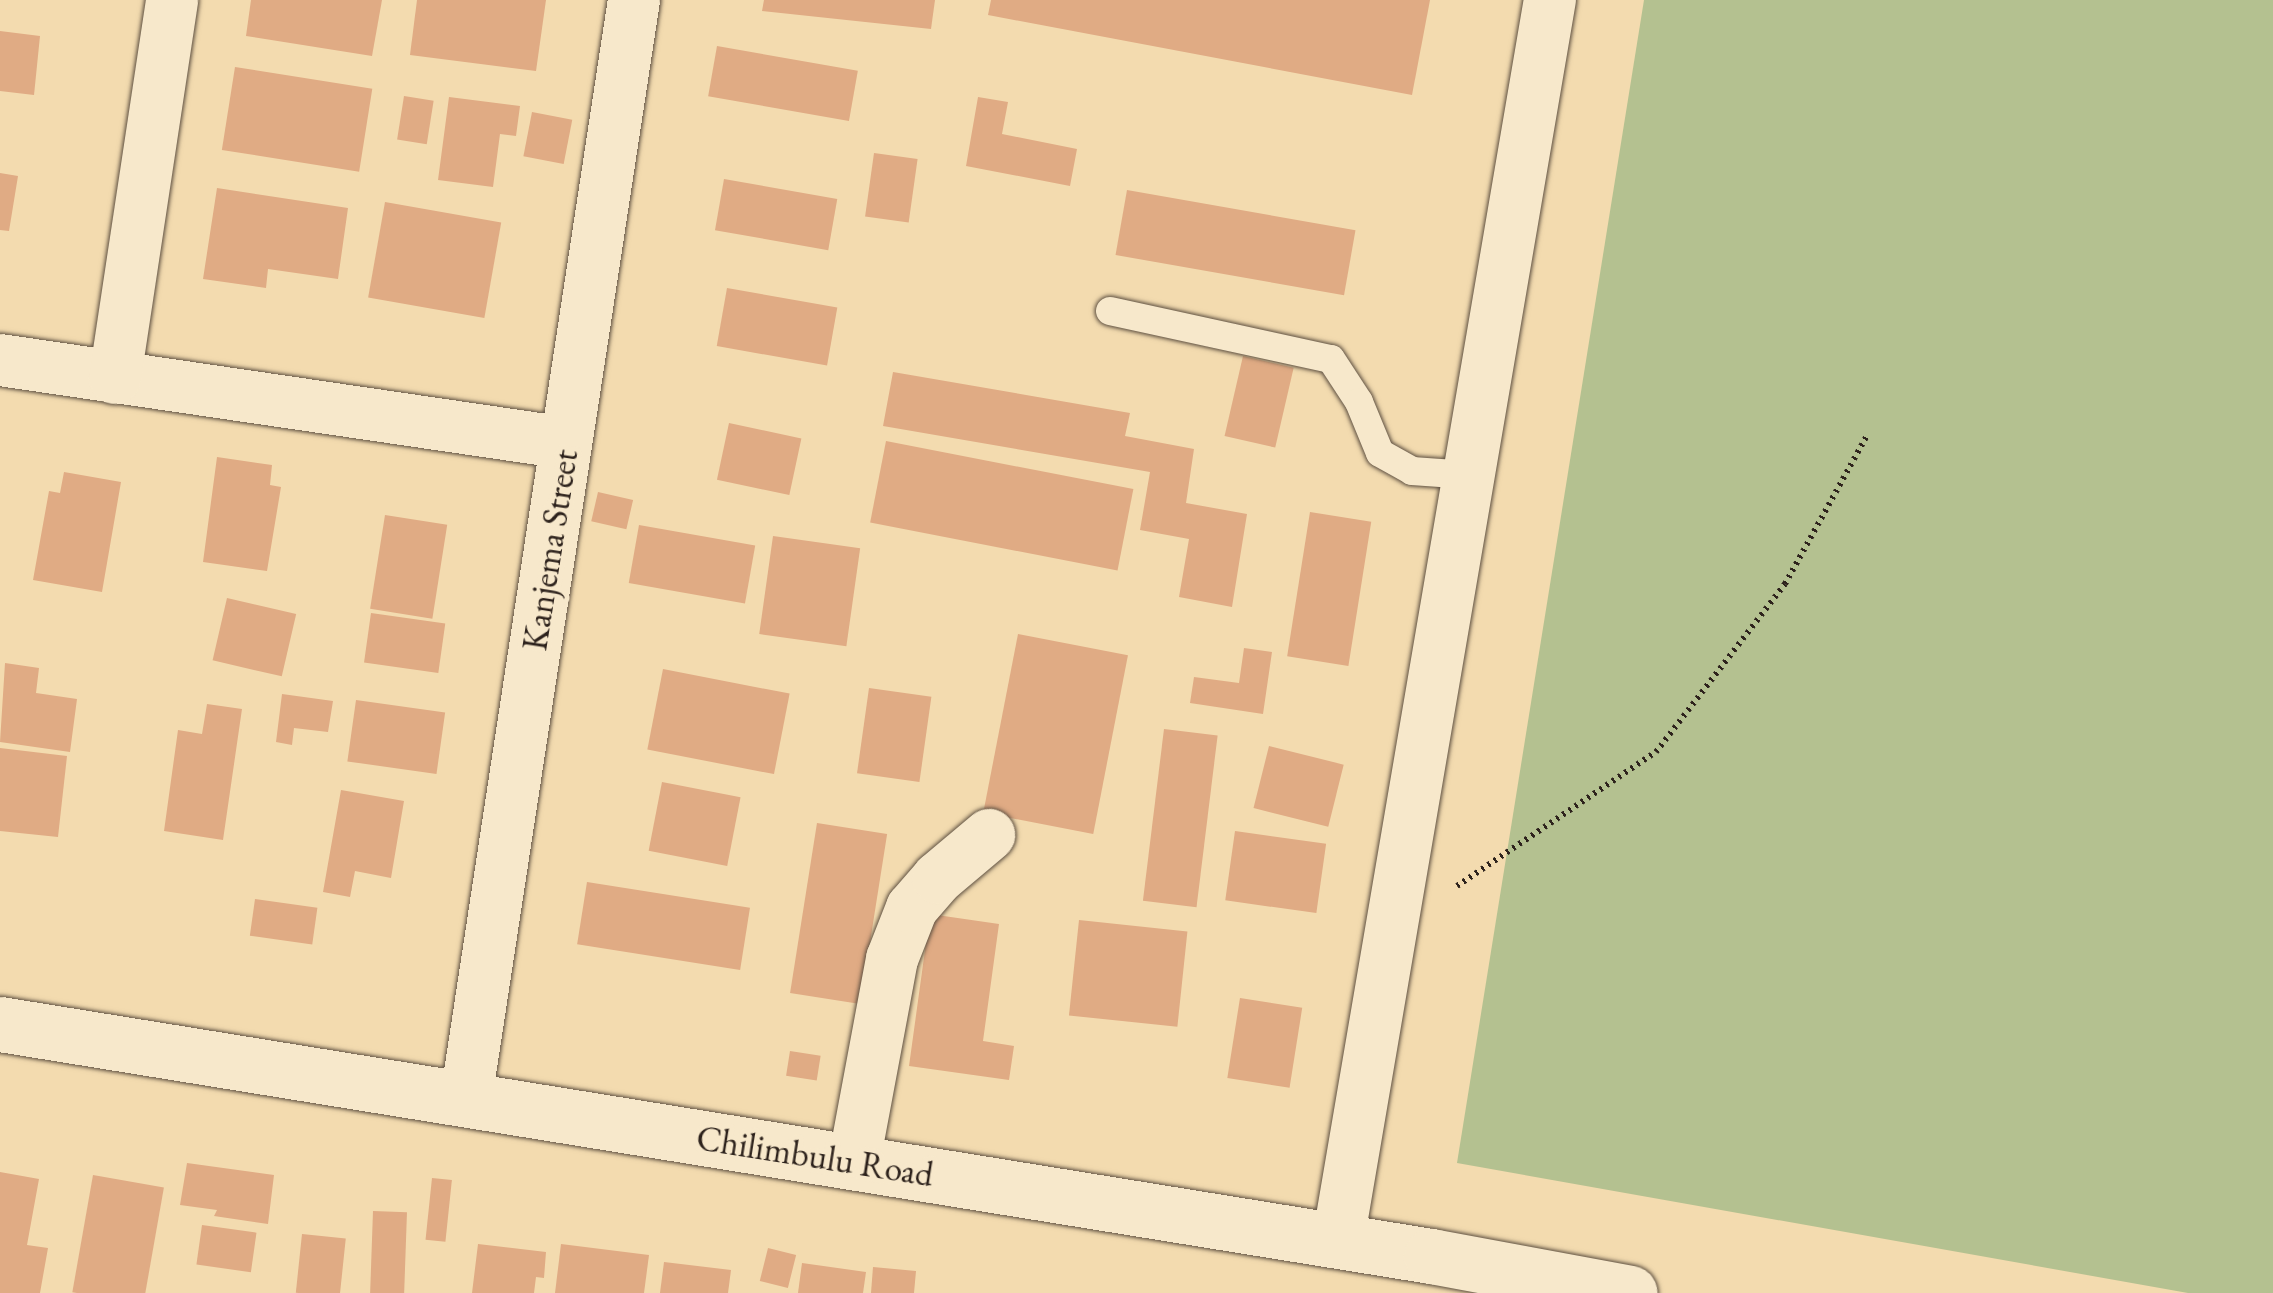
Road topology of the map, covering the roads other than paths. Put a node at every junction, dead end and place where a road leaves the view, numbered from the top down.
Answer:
1 (172, 0) edge
2 (634, 0) edge
3 (1550, 0) edge
4 (1110, 311) dead end
5 (0, 360) edge
6 (115, 378) junction
7 (566, 443) junction
8 (1469, 475) junction
9 (989, 835) dead end
10 (0, 1024) edge
11 (466, 1099) junction
12 (854, 1162) junction
13 (1338, 1241) junction
14 (1429, 1275) edge
15 (1630, 1293) edge

1 - 6 street
2 - 7 street, Kanjema Street
3 - 8 street
4 - 8 lane
5 - 6 street
6 - 7 street
7 - 11 street, Kanjema Street
8 - 13 street
9 - 12 street
10 - 11 main road, Chilimbulu Road
11 - 12 main road, Chilimbulu Road
12 - 13 main road, Chilimbulu Road
13 - 14 main road, Chilimbulu Road
14 - 15 main road, Chilimbulu Road

